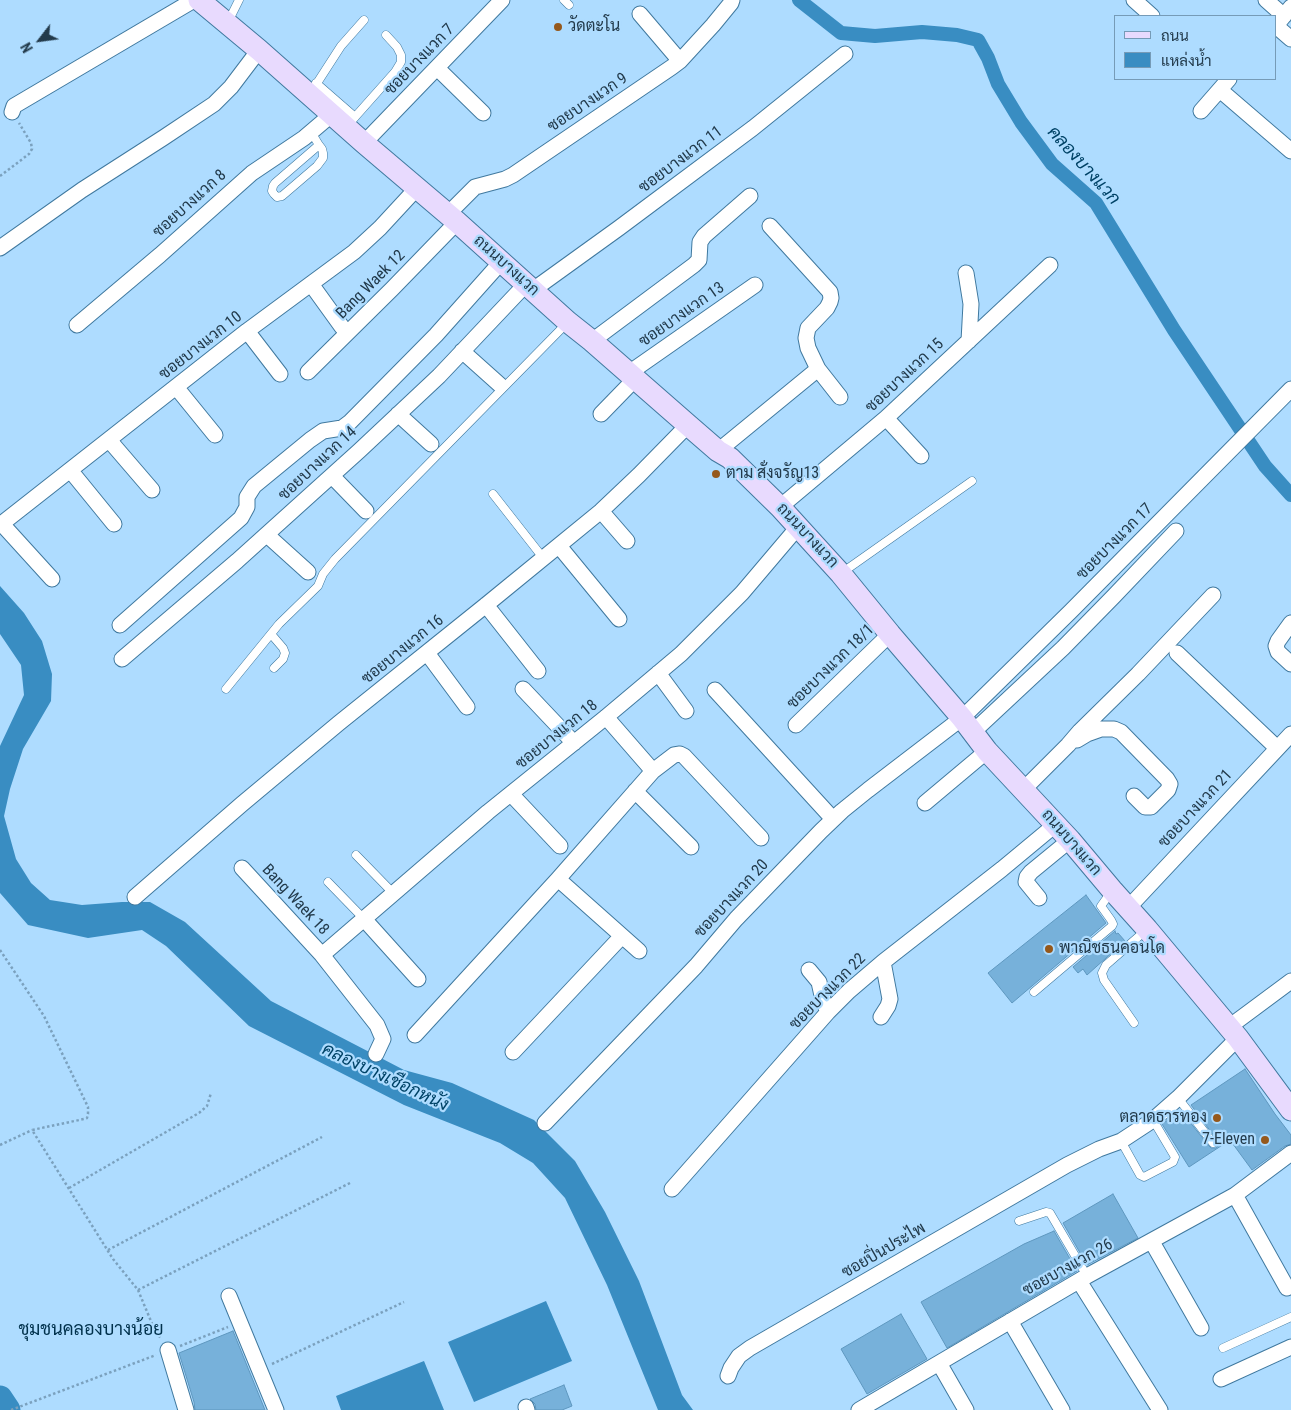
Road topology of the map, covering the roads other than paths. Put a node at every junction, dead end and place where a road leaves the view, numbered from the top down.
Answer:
1 (194, 0) edge
2 (199, 0) edge
3 (239, 0) edge
4 (502, 0) edge
5 (732, 0) edge
6 (1134, 0) edge
7 (1266, 0) edge
8 (640, 14) dead end
9 (1151, 15) edge
10 (1281, 19) edge
11 (364, 20) dead end
12 (227, 24) junction
13 (386, 35) dead end
14 (1291, 39) edge
15 (259, 50) junction
16 (845, 54) dead end
17 (680, 61) junction
18 (437, 68) junction
19 (1225, 82) edge
20 (313, 89) junction
21 (1201, 111) dead end
22 (12, 112) road end
23 (483, 113) dead end
24 (344, 120) junction
25 (311, 132) junction
26 (364, 143) junction
27 (319, 145) junction
28 (1291, 151) edge
29 (417, 188) junction
30 (750, 196) dead end
31 (452, 218) junction
32 (770, 226) dead end
33 (0, 248) edge
34 (502, 261) junction
35 (1050, 265) dead end
36 (966, 273) dead end
37 (311, 284) junction
38 (755, 285) dead end
39 (530, 287) junction
40 (568, 322) junction
41 (77, 325) dead end
42 (342, 327) dead end
43 (247, 332) junction
44 (592, 341) junction
45 (969, 341) junction
46 (462, 351) junction
47 (818, 369) junction
48 (308, 372) dead end
49 (280, 374) dead end
50 (632, 376) junction
51 (500, 385) dead end
52 (176, 387) junction
53 (1291, 389) edge
54 (840, 397) dead end
55 (398, 414) junction
56 (601, 414) dead end
57 (886, 418) junction
58 (688, 425) junction
59 (215, 435) dead end
60 (109, 440) junction
61 (431, 444) dead end
62 (718, 451) junction
63 (922, 456) dead end
64 (70, 470) junction
65 (332, 476) junction
66 (972, 482) dead end
67 (152, 490) dead end
68 (493, 494) dead end
69 (780, 507) junction
70 (366, 510) dead end
71 (601, 511) junction
72 (1, 524) edge
73 (114, 524) dead end
74 (798, 527) junction
75 (1176, 531) dead end
76 (267, 535) junction
77 (627, 541) dead end
78 (559, 546) junction
79 (544, 559) junction
80 (308, 572) dead end
81 (841, 574) junction
82 (52, 579) dead end
83 (1213, 595) dead end
84 (486, 605) junction
85 (619, 619) dead end
86 (1291, 623) edge
87 (120, 625) dead end
88 (271, 634) junction
89 (890, 634) junction
90 (427, 653) junction
91 (1177, 653) dead end
92 (122, 658) dead end
93 (1291, 664) edge
94 (274, 668) dead end
95 (538, 671) dead end
96 (658, 673) junction
97 (226, 689) dead end
98 (523, 689) dead end
99 (715, 690) dead end
100 (467, 707) dead end
101 (686, 711) dead end
102 (606, 717) junction
103 (796, 725) dead end
104 (967, 725) junction
105 (1291, 734) edge
106 (574, 743) junction
107 (1068, 745) junction
108 (1277, 748) junction
109 (987, 751) junction
110 (653, 771) junction
111 (1023, 790) junction
112 (635, 791) junction
113 (511, 794) junction
114 (1134, 796) dead end
115 (925, 803) dead end
116 (833, 819) junction
117 (1063, 832) junction
118 (761, 838) dead end
119 (560, 846) dead end
120 (691, 847) dead end
121 (356, 855) dead end
122 (242, 868) dead end
123 (558, 879) junction
124 (328, 882) dead end
125 (1112, 890) junction
126 (394, 894) junction
127 (135, 897) dead end
128 (1039, 898) dead end
129 (1128, 908) junction
130 (364, 919) junction
131 (1147, 929) junction
132 (622, 936) junction
133 (639, 951) dead end
134 (322, 954) junction
135 (883, 962) junction
136 (809, 970) dead end
137 (418, 979) dead end
138 (1291, 982) edge
139 (1034, 992) dead end
140 (828, 1012) junction
141 (880, 1018) dead end
142 (1134, 1023) dead end
143 (1233, 1033) junction
144 (416, 1035) dead end
145 (513, 1052) dead end
146 (376, 1054) dead end
147 (1287, 1097) edge
148 (1178, 1098) junction
149 (1152, 1120) junction
150 (546, 1122) dead end
151 (1121, 1141) junction
152 (1212, 1143) dead end
153 (1291, 1153) edge
154 (672, 1189) dead end
155 (1235, 1195) junction
156 (1019, 1221) dead end
157 (1152, 1242) junction
158 (1083, 1279) junction
159 (1287, 1288) dead end
160 (229, 1296) dead end
161 (1291, 1317) edge
162 (1010, 1321) junction
163 (1201, 1328) dead end
164 (1291, 1347) edge
165 (1223, 1348) dead end
166 (168, 1350) road end
167 (939, 1363) junction
168 (728, 1376) dead end
169 (1221, 1379) dead end
170 (866, 1408) edge
171 (186, 1410) edge
172 (276, 1410) edge
173 (966, 1410) edge
174 (1062, 1410) edge
175 (1160, 1410) edge

1 - 22 street
2 - 12 main road, ถนนบางแวก
3 - 12 lane
4 - 18 street, ซอยบางแวก 7
5 - 17 street, ซอยบางแวก 9
6 - 9 street
7 - 10 street
8 - 17 street
10 - 14 street
11 - 20 lane
12 - 15 main road, ถนนบางแวก
13 - 24 lane
15 - 20 main road, ถนนบางแวก
15 - 33 street
16 - 39 street, ซอยบางแวก 11
17 - 31 street, ซอยบางแวก 9
18 - 23 street
18 - 26 street, ซอยบางแวก 7
19 - 21 street
19 - 28 street
20 - 24 main road, ถนนบางแวก
24 - 25 street, ซอยบางแวก 8
24 - 26 main road, ถนนบางแวก
25 - 27 lane
25 - 41 street, ซอยบางแวก 8
26 - 29 main road, ถนนบางแวก
27 - 27 lane
29 - 31 main road, ถนนบางแวก
29 - 37 street, ซอยบางแวก 10
30 - 44 street
31 - 34 main road, ถนนบางแวก
31 - 48 street, Bang Waek 12
32 - 47 street
34 - 39 main road, ถนนบางแวก
34 - 87 street
35 - 45 street, ซอยบางแวก 15
36 - 45 street
37 - 42 street
37 - 43 street, ซอยบางแวก 10
38 - 50 street, ซอยบางแวก 13
39 - 40 main road, ถนนบางแวก
39 - 46 street, ซอยบางแวก 14
40 - 44 main road, ถนนบางแวก
40 - 88 lane
43 - 49 street
43 - 52 street, ซอยบางแวก 10
44 - 50 main road, ถนนบางแวก
45 - 57 street, ซอยบางแวก 15
46 - 51 street
46 - 55 street, ซอยบางแวก 14
47 - 54 street
47 - 62 street
50 - 56 street, ซอยบางแวก 13
50 - 58 main road, ถนนบางแวก
52 - 59 street
52 - 60 street, ซอยบางแวก 10
53 - 104 street, ซอยบางแวก 17
55 - 61 street
55 - 65 street, ซอยบางแวก 14
57 - 63 street
57 - 69 street, ซอยบางแวก 15
58 - 62 main road, ถนนบางแวก
58 - 71 street, ซอยบางแวก 16
60 - 64 street, ซอยบางแวก 10
60 - 67 street
62 - 69 main road, ถนนบางแวก
64 - 72 street, ซอยบางแวก 10
64 - 73 street
65 - 70 street
65 - 76 street, ซอยบางแวก 14
66 - 81 lane
68 - 79 lane
69 - 74 main road, ถนนบางแวก
71 - 77 street
71 - 78 street, ซอยบางแวก 16
72 - 82 street
74 - 81 main road, ถนนบางแวก
74 - 96 street, ซอยบางแวก 18
75 - 104 street
76 - 80 street
76 - 92 street, ซอยบางแวก 14
78 - 79 street, ซอยบางแวก 16
78 - 85 street
79 - 84 street, ซอยบางแวก 16
81 - 89 main road, ถนนบางแวก
83 - 107 street
84 - 90 street, ซอยบางแวก 16
84 - 95 street
86 - 93 street
88 - 94 lane
88 - 97 lane
89 - 103 street, ซอยบางแวก 18/1
89 - 104 main road, ถนนบางแวก
90 - 100 street
90 - 127 street, ซอยบางแวก 16
91 - 108 street
96 - 101 street
96 - 102 street, ซอยบางแวก 18
98 - 106 street
99 - 116 street
102 - 106 street, ซอยบางแวก 18
102 - 110 street
104 - 109 main road, ถนนบางแวก
104 - 116 street, ซอยบางแวก 20
105 - 108 street, ซอยบางแวก 21
106 - 113 street, ซอยบางแวก 18
107 - 111 street
107 - 114 street
108 - 129 street, ซอยบางแวก 21
109 - 111 main road, ถนนบางแวก
109 - 115 street
110 - 112 street
110 - 118 street
111 - 117 main road, ถนนบางแวก
112 - 120 street
112 - 123 street
113 - 119 street
113 - 126 street, ซอยบางแวก 18
116 - 150 street, ซอยบางแวก 20
117 - 125 main road, ถนนบางแวก
117 - 128 street
117 - 135 street, ซอยบางแวก 22
121 - 126 lane
122 - 134 street, Bang Waek 18
123 - 132 street
123 - 144 street
124 - 130 lane
125 - 129 main road, ถนนบางแวก
125 - 139 lane
126 - 130 street, ซอยบางแวก 18
129 - 131 main road, ถนนบางแวก
130 - 134 street, ซอยบางแวก 18
130 - 137 street
131 - 142 lane
131 - 143 main road, ถนนบางแวก
132 - 133 street
132 - 145 street
134 - 146 street, Bang Waek 18
135 - 140 street, ซอยบางแวก 22
135 - 141 street
136 - 140 street
138 - 143 street, ซอยปิ่นประไพ
140 - 154 street, ซอยบางแวก 22
143 - 147 main road, ถนนบางแวก
143 - 148 street, ซอยปิ่นประไพ
148 - 149 street, ซอยปิ่นประไพ
148 - 152 lane
149 - 151 street, ซอยปิ่นประไพ
149 - 151 lane
151 - 168 street, ซอยปิ่นประไพ
153 - 155 street, ซอยบางแวก 26
155 - 157 street, ซอยบางแวก 26
155 - 159 street
156 - 158 lane
157 - 158 street, ซอยบางแวก 26
157 - 163 street
158 - 162 street, ซอยบางแวก 26
158 - 175 street
160 - 172 street
161 - 165 lane
162 - 167 street, ซอยบางแวก 26
162 - 174 street
164 - 169 street
166 - 171 street
167 - 170 street, ซอยบางแวก 26
167 - 173 street

